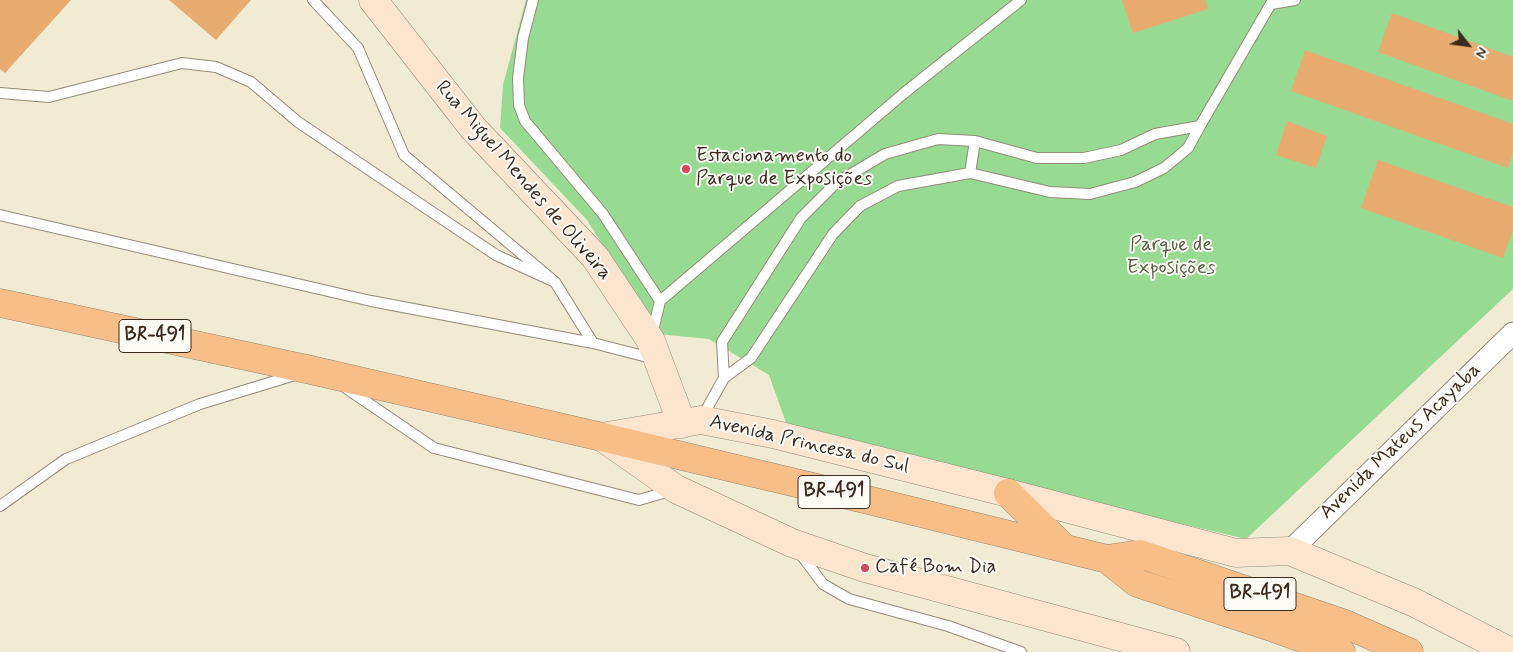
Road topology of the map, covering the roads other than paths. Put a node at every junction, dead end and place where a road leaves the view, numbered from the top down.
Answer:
1 (313, 0) edge
2 (373, 0) edge
3 (533, 0) edge
4 (1020, 0) edge
5 (1294, 0) edge
6 (1272, 2) edge
7 (0, 94) edge
8 (1200, 126) junction
9 (975, 141) junction
10 (970, 173) junction
11 (0, 215) edge
12 (555, 282) junction
13 (660, 301) junction
14 (0, 303) edge
15 (1513, 333) edge
16 (593, 342) junction
17 (654, 351) junction
18 (318, 372) junction
19 (724, 378) junction
20 (691, 422) junction
21 (602, 437) junction
22 (676, 489) junction
23 (1008, 493) junction
24 (0, 506) edge
25 (792, 543) junction
26 (1065, 549) junction
27 (1290, 551) junction
28 (1107, 559) junction
29 (1021, 652) edge
30 (1176, 652) edge
31 (1341, 652) edge
32 (1409, 652) edge
33 (1512, 652) edge

1 - 12 lane
2 - 17 main road, Rua Miguel Mendes de Oliveira
3 - 13 lane
4 - 13 lane
5 - 6 lane
6 - 8 lane
7 - 12 lane
8 - 9 lane
8 - 10 lane
9 - 10 lane
9 - 19 lane
10 - 19 lane
11 - 16 lane
12 - 16 lane
13 - 17 lane
14 - 18 highway, BR-491
15 - 27 street, Avenida Mateus Acayaba
16 - 17 lane
17 - 20 main road, Rua Miguel Mendes de Oliveira
18 - 21 highway, BR-491
18 - 22 lane
18 - 24 lane
19 - 20 lane
20 - 21 main road, Avenida Princesa do Sul
20 - 23 main road, Avenida Princesa do Sul
21 - 22 main road
21 - 26 highway, BR-491
22 - 25 main road
23 - 26 highway
23 - 27 main road, Avenida Princesa do Sul
25 - 29 lane
25 - 30 main road
26 - 28 highway, BR-491
27 - 33 main road, Avenida Princesa do Sul
28 - 31 highway, BR-491
28 - 32 highway, BR-491

